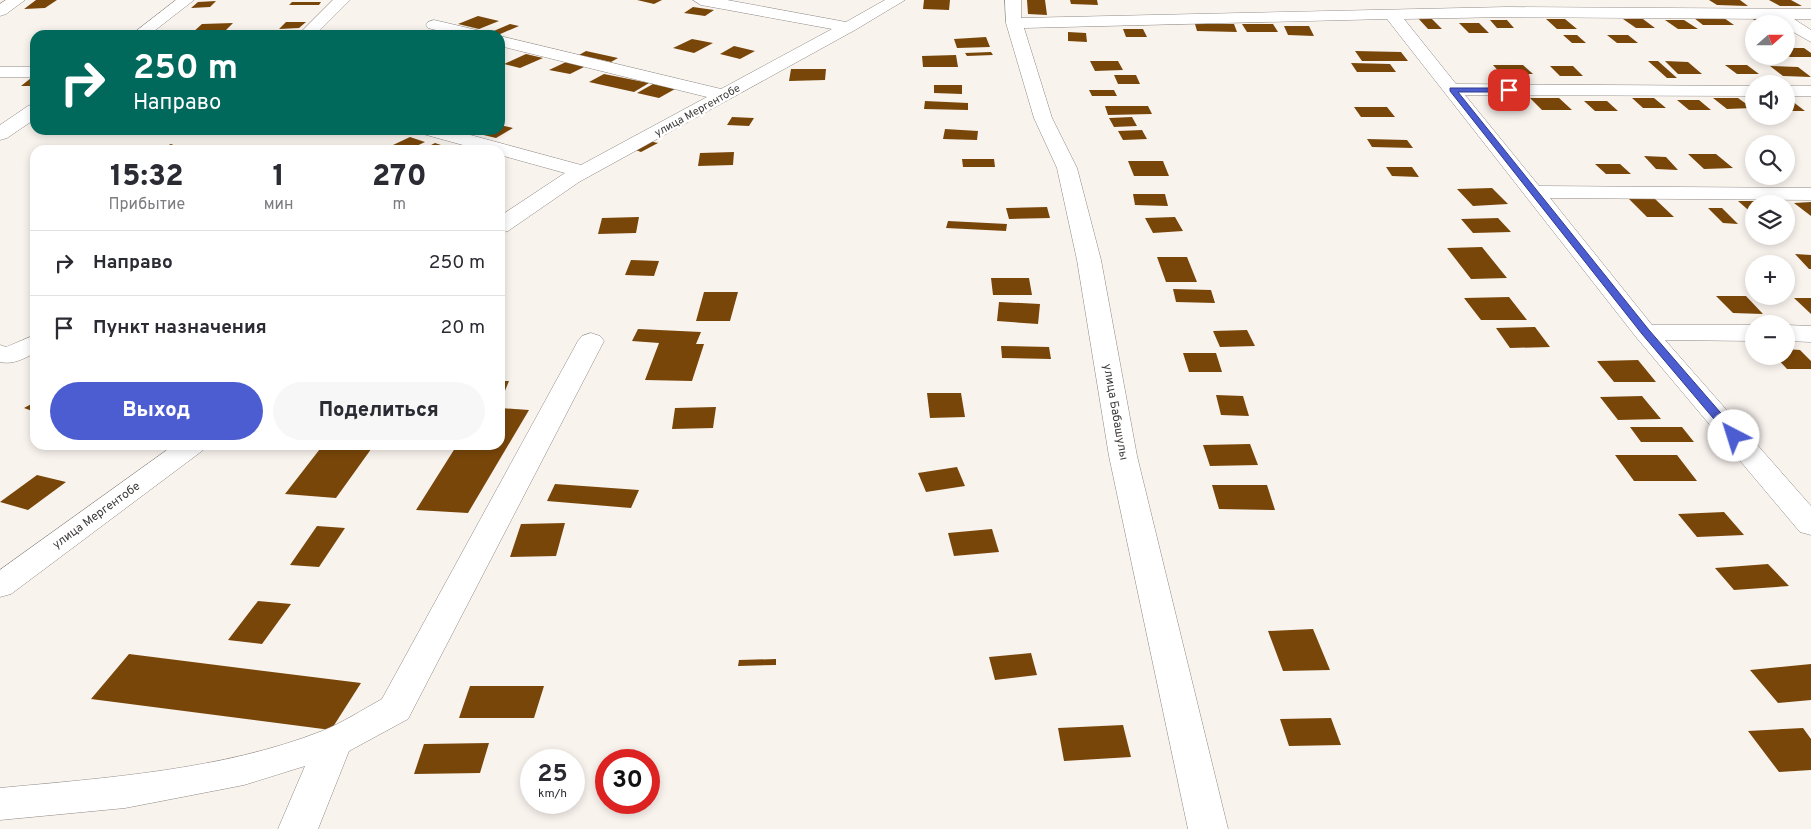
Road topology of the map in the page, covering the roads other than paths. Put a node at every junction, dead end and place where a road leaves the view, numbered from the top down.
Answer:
1 (18, 0) edge
2 (186, 0) edge
3 (342, 0) edge
4 (701, 0) edge
5 (897, 0) edge
6 (1610, 0) edge
7 (1753, 0) edge
8 (1503, 6) edge
9 (0, 11) edge
10 (1013, 11) edge
11 (1572, 12) junction
12 (1391, 14) junction
13 (1775, 14) junction
14 (1811, 14) edge
15 (434, 25) dead end
16 (849, 26) junction
17 (146, 30) edge
18 (311, 30) edge
19 (454, 30) edge
20 (1811, 37) edge
21 (505, 42) edge
22 (0, 72) edge
23 (30, 72) edge
24 (1452, 89) junction
25 (1745, 91) edge
26 (1795, 91) edge
27 (1811, 91) edge
28 (723, 95) junction
29 (30, 113) edge
30 (0, 134) edge
31 (448, 135) edge
32 (485, 145) edge
33 (505, 150) edge
34 (584, 172) junction
35 (1534, 192) junction
36 (1811, 194) edge
37 (505, 223) edge
38 (1645, 332) junction
39 (1745, 333) edge
40 (1795, 333) edge
41 (1811, 334) edge
42 (591, 341) dead end
43 (30, 345) edge
44 (0, 352) edge
45 (185, 450) edge
46 (1811, 525) edge
47 (0, 586) edge
48 (334, 742) junction
49 (0, 804) edge
50 (298, 829) edge
51 (1208, 829) edge

1 - 9 street
2 - 17 street
3 - 18 street
4 - 16 street
5 - 16 street, улица Мергентобе
6 - 11 street
7 - 13 street
8 - 11 street
8 - 12 street
10 - 12 street
10 - 51 street, улица Бабашулы
11 - 13 street
12 - 24 street
13 - 14 street
13 - 20 street
15 - 19 street
16 - 28 street, улица Мергентобе
21 - 28 street
22 - 23 street
24 - 25 street
24 - 35 street
26 - 27 street
28 - 34 street, улица Мергентобе
29 - 30 street
31 - 32 street
33 - 34 street
34 - 37 street, улица Мергентобе
35 - 36 street
35 - 38 street
38 - 39 street
38 - 46 street
40 - 41 street
42 - 48 street
43 - 44 street
45 - 47 street, улица Мергентобе
48 - 49 street
48 - 50 street

